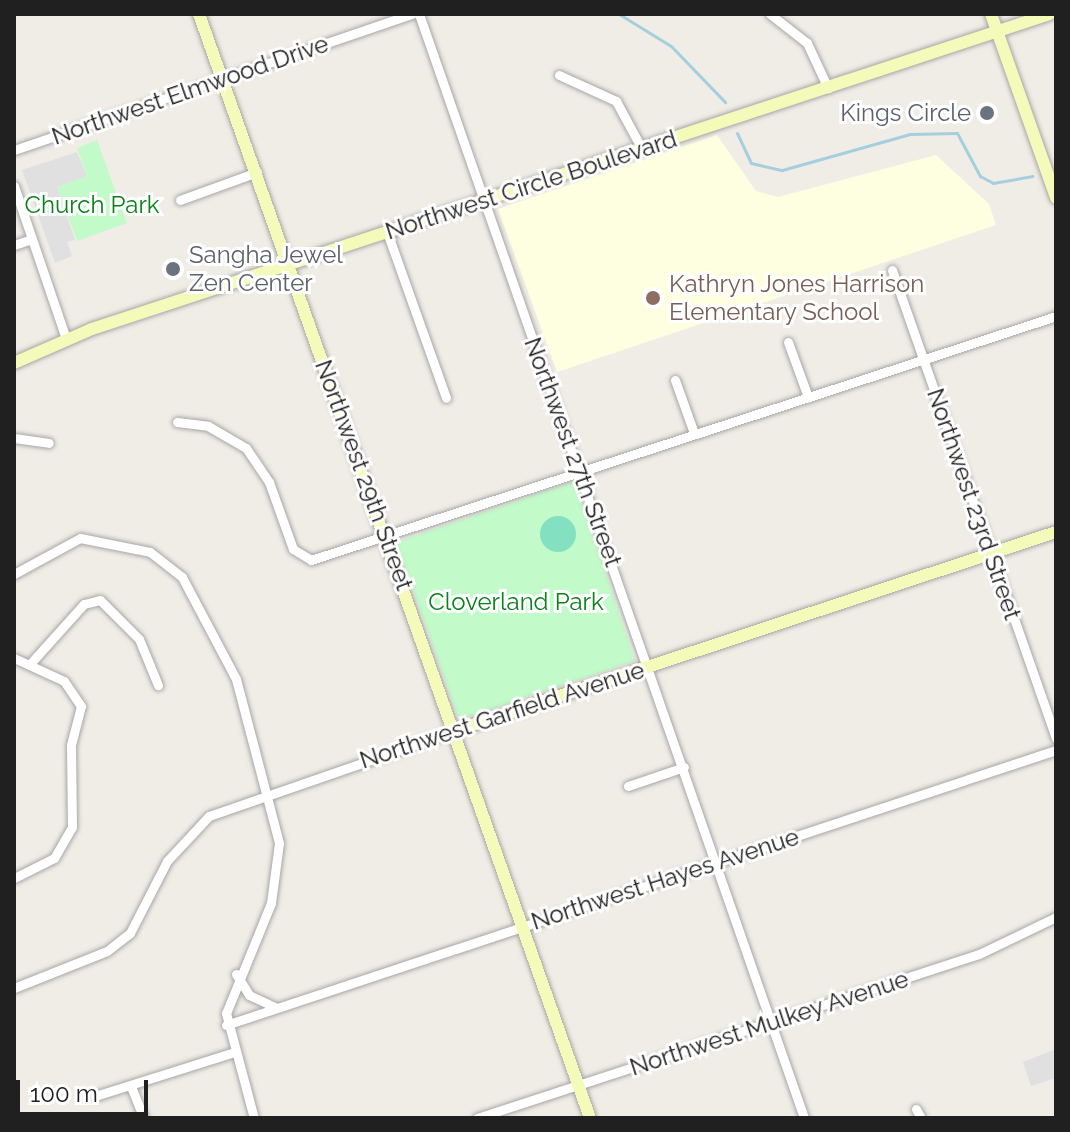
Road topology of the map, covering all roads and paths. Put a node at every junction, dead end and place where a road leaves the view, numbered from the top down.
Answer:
1 (199, 14) edge
2 (412, 14) edge
3 (419, 14) edge
4 (770, 14) edge
5 (991, 14) edge
6 (1050, 14) edge
7 (997, 32) junction
8 (559, 75) dead end
9 (223, 79) junction
10 (828, 88) junction
11 (642, 149) junction
12 (14, 150) edge
13 (257, 172) junction
14 (14, 186) edge
15 (1056, 198) edge
16 (180, 200) dead end
17 (485, 201) junction
18 (387, 232) junction
19 (31, 239) junction
20 (14, 245) edge
21 (290, 264) junction
22 (892, 270) dead end
23 (1056, 316) edge
24 (66, 339) junction
25 (788, 342) dead end
26 (923, 359) junction
27 (14, 363) edge
28 (675, 380) dead end
29 (808, 397) junction
30 (446, 398) dead end
31 (177, 422) dead end
32 (694, 433) junction
33 (14, 438) edge
34 (49, 443) dead end
35 (581, 472) junction
36 (1056, 532) edge
37 (386, 536) junction
38 (991, 554) junction
39 (14, 574) edge
40 (14, 658) edge
41 (29, 665) junction
42 (649, 666) junction
43 (158, 685) dead end
44 (454, 731) junction
45 (1056, 738) edge
46 (1056, 750) edge
47 (684, 767) junction
48 (628, 786) dead end
49 (270, 792) junction
50 (717, 862) junction
51 (14, 878) edge
52 (1056, 917) edge
53 (523, 926) junction
54 (236, 974) junction
55 (14, 988) edge
56 (275, 1007) junction
57 (772, 1022) junction
58 (226, 1025) junction
59 (231, 1053) junction
60 (579, 1086) junction
61 (132, 1089) junction
62 (95, 1096) dead end
63 (144, 1118) edge
64 (254, 1118) edge
65 (477, 1118) edge
66 (590, 1118) edge
67 (804, 1118) edge

1 - 9 street, Northwest 29th Street
2 - 9 street, Northwest Elmwood Drive
3 - 17 street, Northwest 27th Street
4 - 10 street
5 - 7 street
6 - 7 street, Northwest Circle Boulevard
7 - 10 street, Northwest Circle Boulevard
7 - 15 street
8 - 11 street
9 - 12 street, Northwest Elmwood Drive
9 - 13 street, Northwest 29th Street
10 - 11 street, Northwest Circle Boulevard
11 - 17 street, Northwest Circle Boulevard
13 - 16 street
13 - 21 street, Northwest 29th Street
14 - 19 street
17 - 18 street, Northwest Circle Boulevard
17 - 35 street, Northwest 27th Street
18 - 21 street, Northwest Circle Boulevard
18 - 30 street
19 - 20 street
19 - 24 street
21 - 24 street, Northwest Circle Boulevard
21 - 37 street, Northwest 29th Street
22 - 26 street, Northwest 23rd Street
23 - 26 street
24 - 27 street, Northwest Circle Boulevard
25 - 29 street
26 - 29 street
26 - 38 street, Northwest 23rd Street
28 - 32 street
29 - 32 street
31 - 37 street
32 - 35 street
33 - 34 street
35 - 37 street
35 - 42 street, Northwest 27th Street
36 - 38 street, Northwest Garfield Avenue
37 - 44 street, Northwest 29th Street
38 - 42 street, Northwest Garfield Avenue
38 - 45 street, Northwest 23rd Street
39 - 49 street
40 - 41 street
41 - 43 street
41 - 51 street
42 - 44 street, Northwest Garfield Avenue
42 - 47 street, Northwest 27th Street
44 - 49 street, Northwest Garfield Avenue
44 - 53 street, Northwest 29th Street
46 - 50 street, Northwest Hayes Avenue
47 - 48 street
47 - 50 street, Northwest 27th Street
49 - 54 street
49 - 55 street, Northwest Garfield Avenue
50 - 53 street, Northwest Hayes Avenue
50 - 57 street, Northwest 27th Street
52 - 57 street, Northwest Mulkey Avenue
53 - 56 street, Northwest Hayes Avenue
53 - 60 street, Northwest 29th Street
54 - 56 street
54 - 58 street
56 - 58 street, Northwest Hayes Avenue
57 - 60 street, Northwest Mulkey Avenue
57 - 67 street, Northwest 27th Street
58 - 59 street
59 - 61 street
59 - 64 street
60 - 65 street, Northwest Mulkey Avenue
60 - 66 street, Northwest 29th Street
61 - 62 street
61 - 63 street

